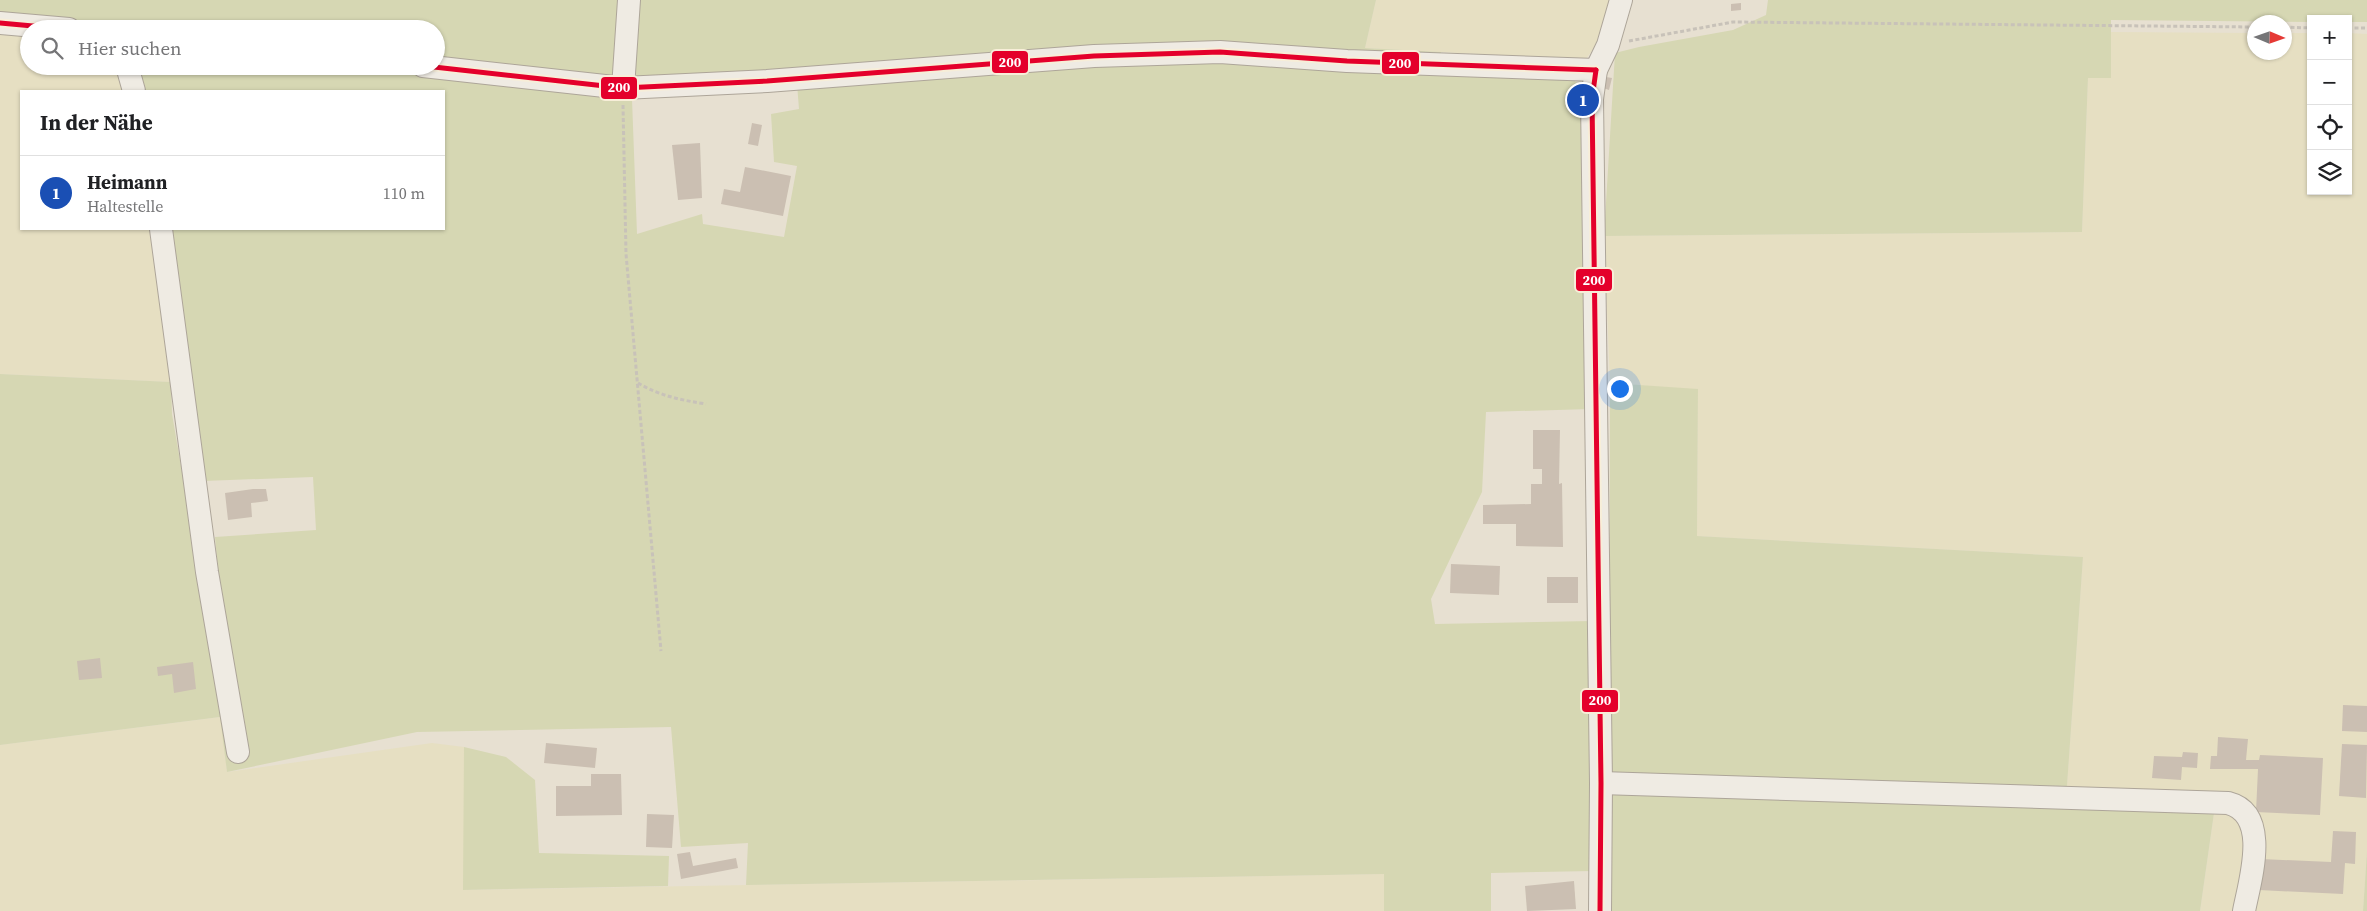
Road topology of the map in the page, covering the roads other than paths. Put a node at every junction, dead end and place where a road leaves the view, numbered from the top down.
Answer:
1 (629, 0) edge
2 (1621, 0) edge
3 (0, 23) edge
4 (20, 25) edge
5 (445, 68) edge
6 (1596, 70) junction
7 (130, 75) edge
8 (623, 88) junction
9 (134, 90) edge
10 (161, 230) edge
11 (238, 752) dead end
12 (1601, 783) junction
13 (1600, 911) edge
14 (2244, 911) edge

1 - 8 street
2 - 6 street
3 - 4 street
5 - 8 street
6 - 8 street
6 - 12 street
7 - 9 street
10 - 11 street
12 - 13 street
12 - 14 street

